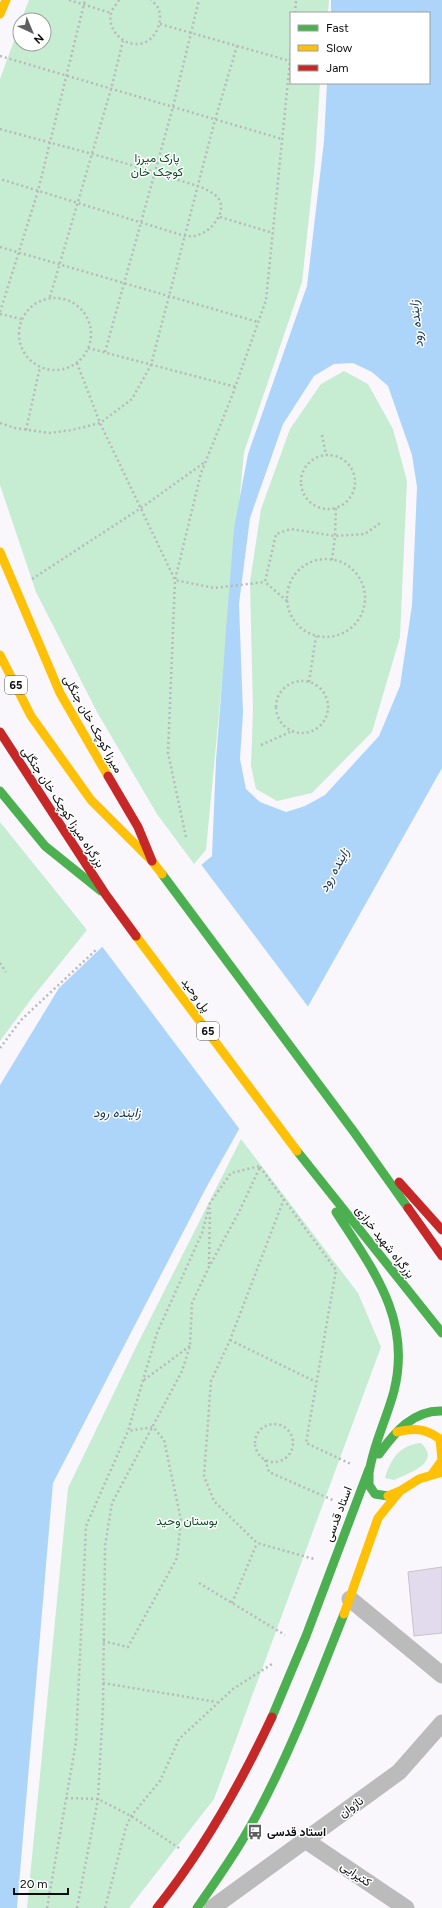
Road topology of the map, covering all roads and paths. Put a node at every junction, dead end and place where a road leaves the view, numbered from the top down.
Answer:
1 (6, 0) edge
2 (69, 0) edge
3 (85, 0) edge
4 (119, 0) edge
5 (151, 0) edge
6 (200, 0) edge
7 (296, 0) edge
8 (84, 5) junction
9 (295, 12) edge
10 (111, 13) junction
11 (0, 14) edge
12 (160, 24) junction
13 (192, 33) junction
14 (123, 40) junction
15 (237, 46) junction
16 (0, 56) edge
17 (290, 61) joint
18 (66, 76) junction
19 (111, 89) junction
20 (173, 107) junction
21 (215, 120) junction
22 (0, 129) edge
23 (282, 140) junction
24 (51, 143) junction
25 (92, 154) junction
26 (155, 172) junction
27 (0, 179) edge
28 (198, 187) junction
29 (38, 191) junction
30 (78, 203) junction
31 (220, 217) junction
32 (141, 222) junction
33 (272, 233) junction
34 (185, 236) junction
35 (0, 247) edge
36 (20, 253) junction
37 (60, 264) junction
38 (124, 283) junction
39 (169, 296) junction
40 (50, 297) junction
41 (0, 313) edge
42 (21, 319) junction
43 (258, 322) junction
44 (88, 348) junction
45 (105, 352) junction
46 (76, 363) junction
47 (151, 364) junction
48 (40, 367) junction
49 (236, 387) junction
50 (0, 423) edge
51 (100, 423) junction
52 (26, 430) junction
53 (322, 435) dead end
54 (326, 455) junction
55 (206, 461) junction
56 (336, 507) junction
57 (141, 508) junction
58 (380, 524) dead end
59 (336, 536) junction
60 (0, 552) edge
61 (332, 560) junction
62 (175, 580) junction
63 (265, 582) junction
64 (15, 590) junction
65 (287, 601) junction
66 (316, 636) junction
67 (0, 655) edge
68 (309, 682) junction
69 (290, 731) junction
70 (0, 732) edge
71 (261, 745) dead end
72 (0, 791) edge
73 (186, 837) dead end
74 (152, 862) junction
75 (106, 895) junction
76 (97, 949) dead end
77 (0, 963) edge
78 (6, 972) dead end
79 (0, 1048) edge
80 (354, 1132) junction
81 (260, 1166) junction
82 (309, 1166) junction
83 (284, 1199) junction
84 (210, 1203) junction
85 (442, 1230) edge
86 (442, 1256) edge
87 (209, 1267) junction
88 (442, 1333) edge
89 (230, 1340) junction
90 (190, 1346) junction
91 (143, 1380) junction
92 (316, 1382) junction
93 (442, 1411) edge
94 (153, 1427) junction
95 (128, 1431) junction
96 (396, 1432) junction
97 (265, 1460) junction
98 (368, 1470) junction
99 (442, 1472) edge
100 (432, 1474) junction
101 (400, 1491) junction
102 (352, 1509) junction
103 (257, 1543) junction
104 (332, 1564) junction
105 (199, 1583) dead end
106 (350, 1599) junction
107 (232, 1603) junction
108 (103, 1641) junction
109 (302, 1645) junction
110 (277, 1661) dead end
111 (442, 1675) edge
112 (103, 1683) junction
113 (218, 1702) junction
114 (442, 1723) edge
115 (66, 1798) junction
116 (98, 1799) junction
117 (131, 1816) junction
118 (305, 1840) junction
119 (194, 1859) junction
120 (216, 1907) edge
121 (47, 1908) edge
122 (77, 1908) edge
123 (105, 1908) edge
124 (157, 1908) edge
125 (197, 1908) edge
126 (406, 1908) edge

1 - 11 main road
2 - 8 path
3 - 8 path
4 - 10 path
5 - 12 path
6 - 13 path
7 - 9 path
8 - 10 path
8 - 18 path
10 - 14 path
12 - 13 path
12 - 14 path
13 - 15 path
13 - 20 path
14 - 19 path
15 - 17 path
15 - 21 path
16 - 18 path
17 - 23 path
18 - 19 path
18 - 24 path
19 - 20 path
19 - 25 path
20 - 21 path
20 - 26 path
21 - 23 path
21 - 28 path
22 - 24 path
23 - 33 path
24 - 25 path
24 - 29 path
25 - 26 path
25 - 30 path
26 - 28 path
26 - 32 path
27 - 29 path
28 - 31 path
28 - 34 path
29 - 30 path
29 - 36 path
30 - 32 path
30 - 37 path
31 - 33 path
31 - 34 path
32 - 34 path
32 - 38 path
33 - 43 path
34 - 39 path
35 - 36 path
36 - 37 path
36 - 41 path
37 - 38 path
37 - 40 path
38 - 39 path
38 - 45 path
39 - 43 path
39 - 47 path
40 - 42 path
40 - 44 path
41 - 42 path
42 - 48 path
43 - 49 path
44 - 45 path
44 - 46 path
45 - 47 path
46 - 48 path
46 - 51 path
47 - 49 path
47 - 51 path
48 - 52 path
49 - 55 path
50 - 52 path
51 - 52 path
51 - 57 path
53 - 54 path
54 - 56 path
54 - 56 path
55 - 57 path
55 - 62 path
56 - 59 path
57 - 62 path
57 - 64 path
58 - 59 path
59 - 61 path
59 - 63 path
60 - 64 main road, میرزا کوچک خان جنگلی
61 - 65 path
61 - 66 path
62 - 63 path
62 - 73 path
63 - 65 path
64 - 74 main road, میرزا کوچک خان جنگلی
65 - 66 path
66 - 68 path
67 - 74 main road, بزرگراه میرزا کوچک خان جنگلی / 65
68 - 69 path
68 - 69 path
69 - 71 path
70 - 75 main road, بزرگراه میرزا کوچک خان جنگلی / 65
72 - 75 main road
74 - 80 main road, 65
75 - 82 main road, پل وحید / 65
76 - 79 path
77 - 78 path
80 - 85 main road
80 - 86 main road, 65
81 - 83 path
81 - 84 path
81 - 87 path
82 - 88 main road, بزرگراه شهید خرازی / 65
82 - 98 main road
83 - 89 path
83 - 92 path
84 - 87 path
84 - 91 path
87 - 90 path
89 - 92 path
89 - 103 path
90 - 91 path
90 - 94 path
91 - 95 path
92 - 98 path
93 - 96 main road
94 - 95 path
94 - 108 path
94 - 108 path
95 - 115 path
96 - 98 main road
96 - 100 main road
97 - 97 path
97 - 102 path
98 - 101 main road
98 - 102 main road, استاد قدسی
99 - 100 main road
100 - 101 main road
101 - 106 main road
102 - 104 main road, استاد قدسی
103 - 104 path
103 - 107 path
104 - 109 main road, استاد قدسی
105 - 107 path
106 - 111 street
106 - 125 main road
107 - 109 path
108 - 112 path
109 - 119 main road, استاد قدسی
110 - 113 path
112 - 113 path
112 - 116 path
113 - 117 path
114 - 118 street, ناژوان
115 - 116 path
115 - 121 path
116 - 117 path
116 - 122 path
117 - 119 path
117 - 123 path
118 - 120 street, ناژوان
118 - 126 street, کتیرایی
119 - 124 main road, استاد قدسی

